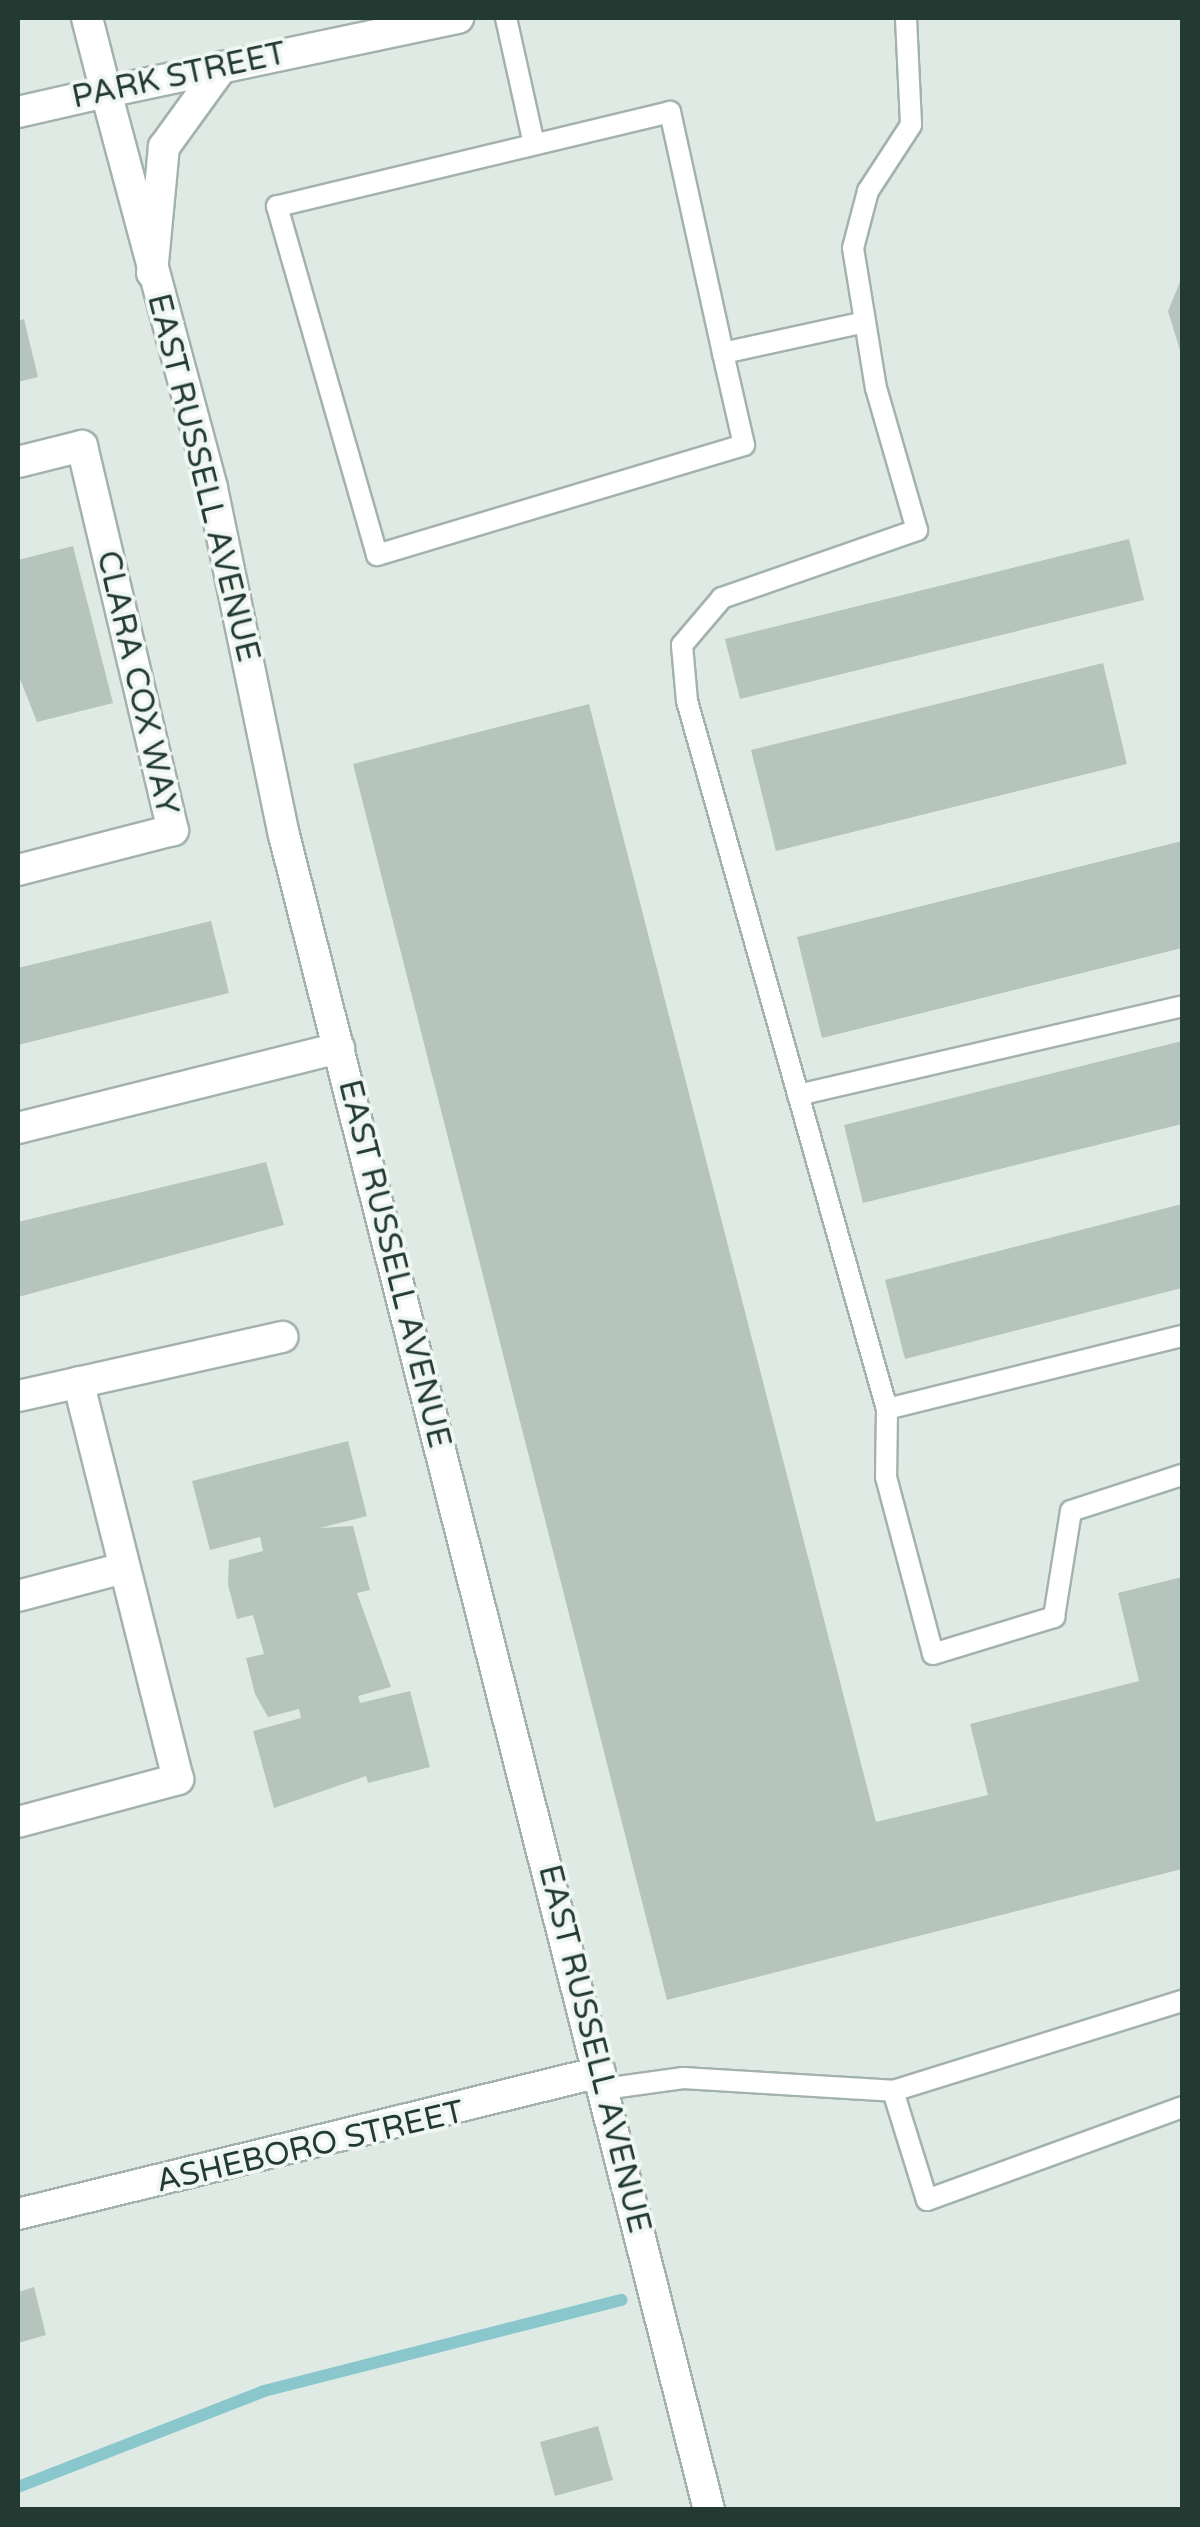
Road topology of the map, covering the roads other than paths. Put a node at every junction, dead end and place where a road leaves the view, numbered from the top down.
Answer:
1 (87, 18) edge
2 (458, 18) edge
3 (506, 18) edge
4 (906, 18) edge
5 (222, 66) junction
6 (106, 92) junction
7 (18, 112) edge
8 (534, 144) junction
9 (152, 273) junction
10 (865, 322) junction
11 (723, 353) junction
12 (18, 462) edge
13 (18, 870) edge
14 (1182, 1006) edge
15 (338, 1048) junction
16 (798, 1095) junction
17 (18, 1128) edge
18 (1182, 1336) edge
19 (282, 1337) dead end
20 (78, 1382) junction
21 (18, 1396) edge
22 (887, 1410) junction
23 (1182, 1475) edge
24 (124, 1568) junction
25 (18, 1596) edge
26 (18, 1822) edge
27 (1182, 2001) edge
28 (602, 2081) junction
29 (892, 2092) junction
30 (1182, 2107) edge
31 (18, 2214) edge
32 (709, 2510) edge

1 - 6 street, EAST RUSSELL AVENUE
2 - 5 street, PARK STREET
3 - 8 lane
4 - 10 lane
5 - 6 street, PARK STREET
5 - 9 street
6 - 7 street, PARK STREET
6 - 9 street, EAST RUSSELL AVENUE
8 - 11 lane
8 - 11 lane
9 - 15 street, EAST RUSSELL AVENUE
10 - 11 lane
10 - 16 lane
12 - 13 street, CLARA COX WAY
14 - 16 lane
15 - 17 street
15 - 28 street, EAST RUSSELL AVENUE
16 - 22 lane
18 - 22 lane
19 - 20 street
20 - 21 street
20 - 24 street
22 - 23 lane
24 - 25 street
24 - 26 street
27 - 29 lane
28 - 29 lane
28 - 31 street, ASHEBORO STREET
28 - 32 street, EAST RUSSELL AVENUE
29 - 30 lane

